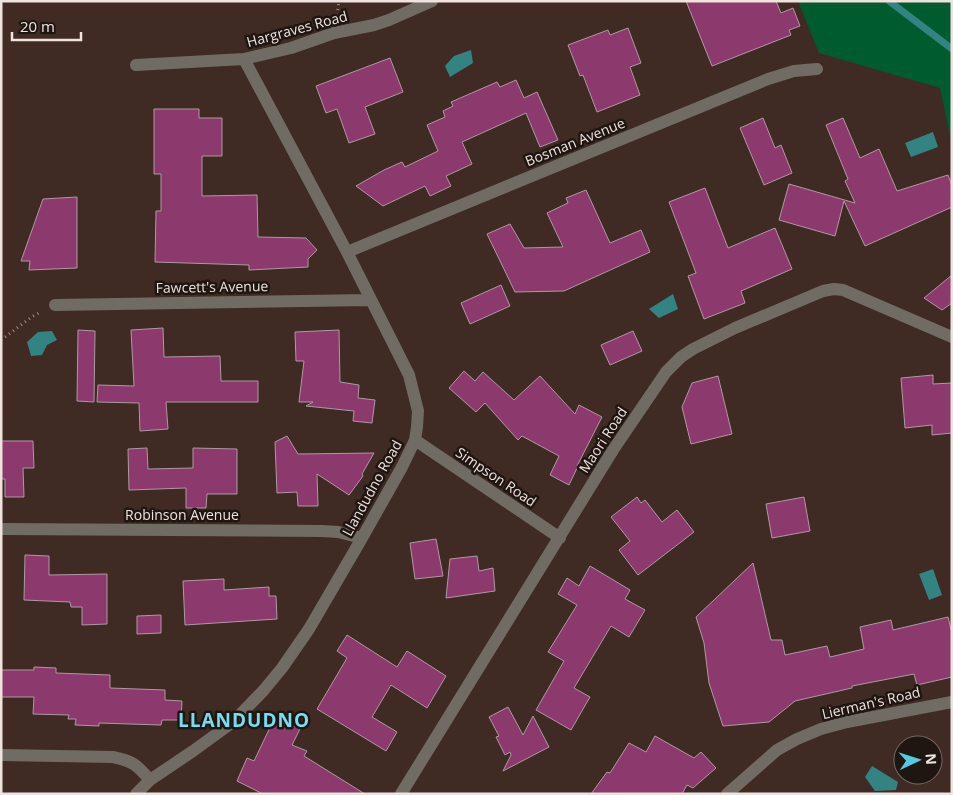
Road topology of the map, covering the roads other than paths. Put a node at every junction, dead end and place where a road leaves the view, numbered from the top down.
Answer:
1 (432, 1) edge
2 (244, 59) junction
3 (136, 65) dead end
4 (817, 69) dead end
5 (347, 252) junction
6 (370, 300) junction
7 (55, 305) road end
8 (952, 337) edge
9 (415, 440) junction
10 (1, 529) edge
11 (362, 538) junction
12 (560, 538) junction
13 (952, 702) edge
14 (1, 755) edge
15 (150, 780) junction
16 (136, 794) edge
17 (401, 794) edge
18 (727, 794) edge

1 - 2 street, Hargraves Road
2 - 3 street, Hargraves Road
2 - 5 street, Llandudno Road
4 - 5 street, Bosman Avenue
5 - 6 street, Llandudno Road
6 - 7 street, Fawcett's Avenue
6 - 9 street, Llandudno Road
8 - 12 street, Maori Road
9 - 11 street, Llandudno Road
9 - 12 street, Simpson Road
10 - 11 street, Robinson Avenue
11 - 15 street, Llandudno Road
12 - 17 street, Maori Road
13 - 18 street, Lierman's Road
14 - 15 street
15 - 16 street, Llandudno Road

